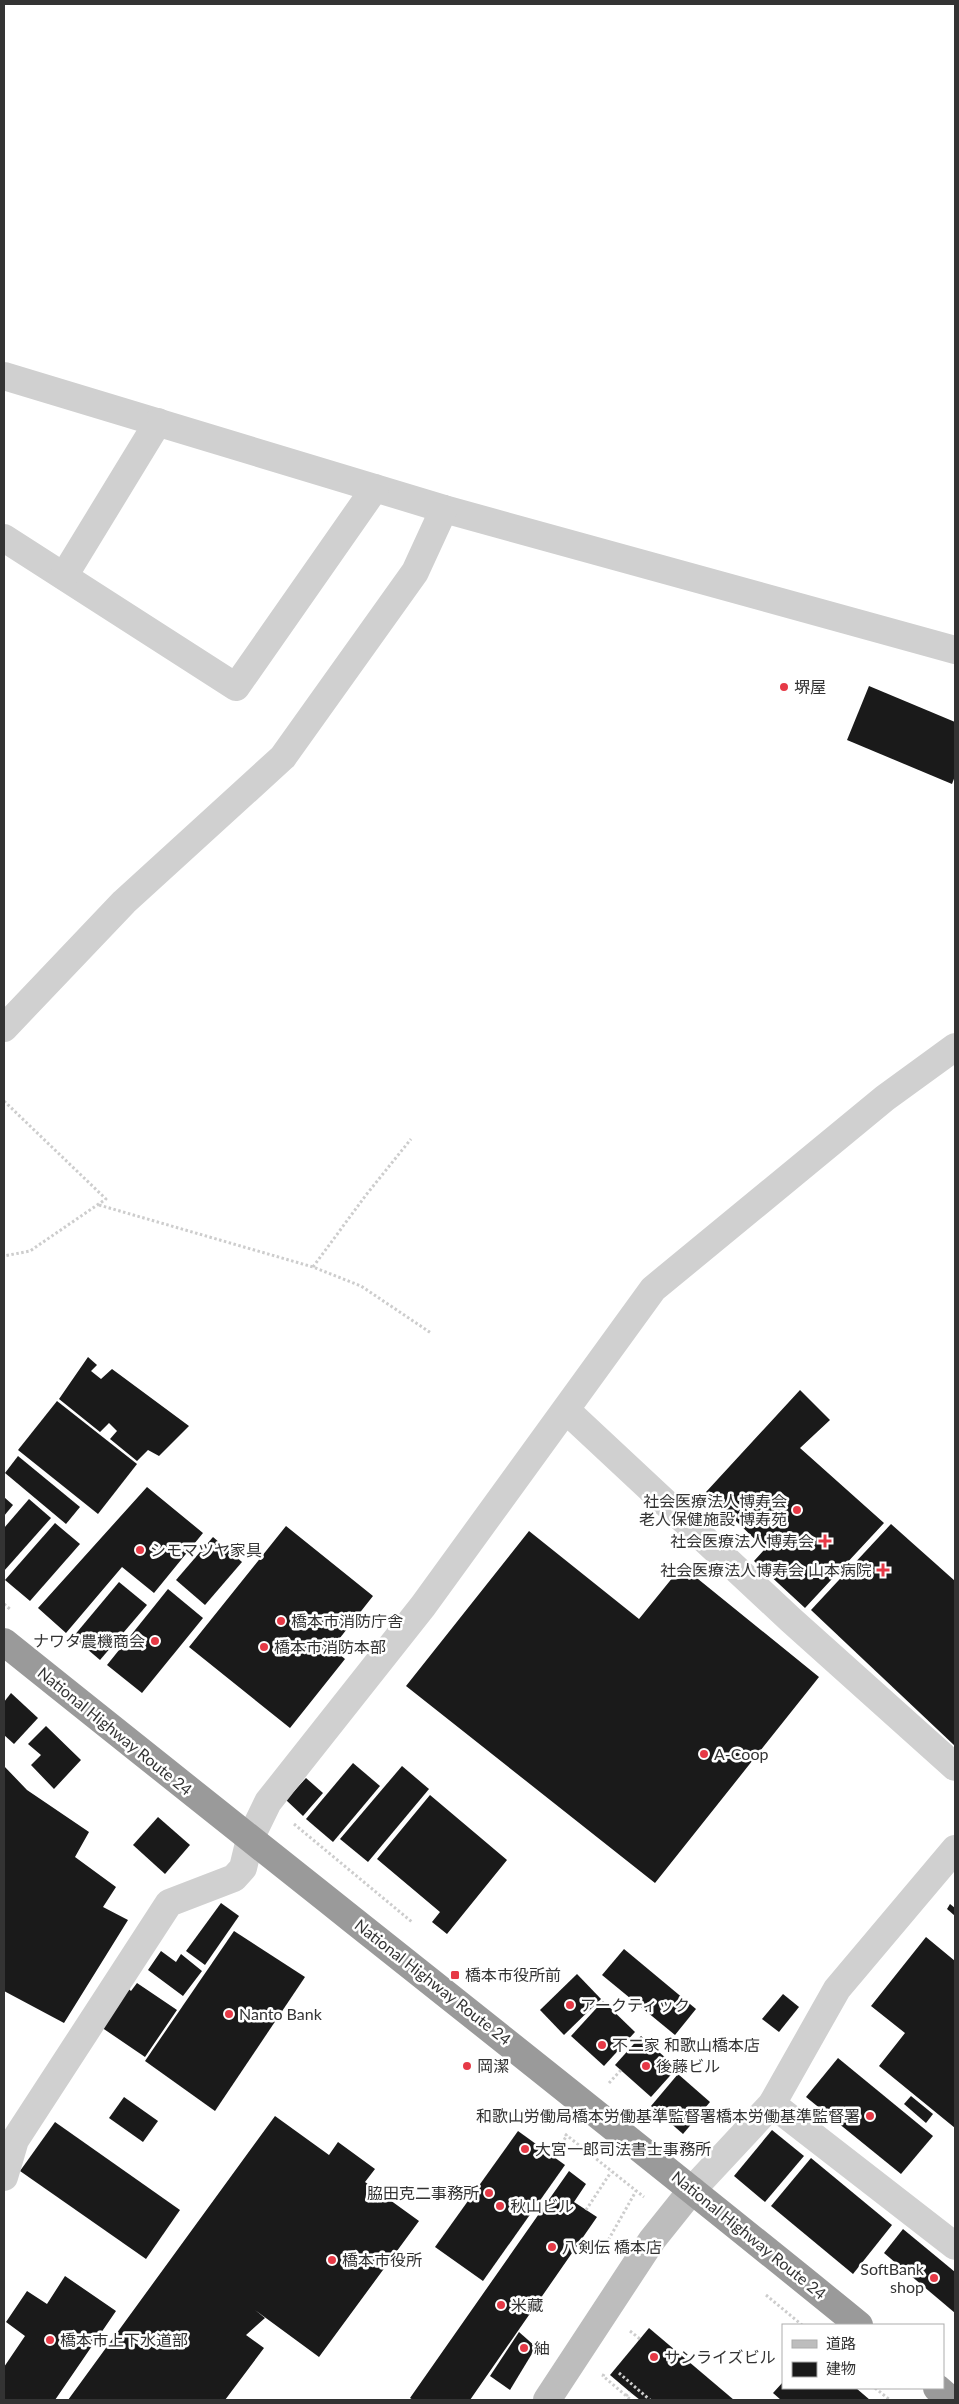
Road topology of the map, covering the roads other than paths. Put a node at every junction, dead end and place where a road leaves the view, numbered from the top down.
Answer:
1 (4, 376) edge
2 (158, 422) junction
3 (374, 488) junction
4 (444, 509) junction
5 (4, 538) edge
6 (64, 576) junction
7 (955, 650) edge
8 (4, 1028) edge
9 (955, 1047) edge
10 (566, 1410) junction
11 (4, 1642) edge
12 (955, 1767) edge
13 (250, 1839) junction
14 (955, 1849) edge
15 (772, 2104) junction
16 (4, 2176) edge
17 (692, 2190) junction
18 (955, 2246) edge
19 (859, 2324) edge
20 (938, 2389) edge
21 (547, 2400) edge
22 (951, 2400) edge

1 - 2 street
2 - 3 street
2 - 6 street
3 - 4 street
3 - 6 street
4 - 7 street
4 - 8 street
5 - 6 street
9 - 10 street
10 - 12 street
10 - 13 street
11 - 13 highway, National Highway Route 24
13 - 16 street
13 - 17 highway, National Highway Route 24
14 - 15 street
15 - 17 street
15 - 18 street
17 - 19 highway, National Highway Route 24
17 - 21 street
20 - 22 highway

